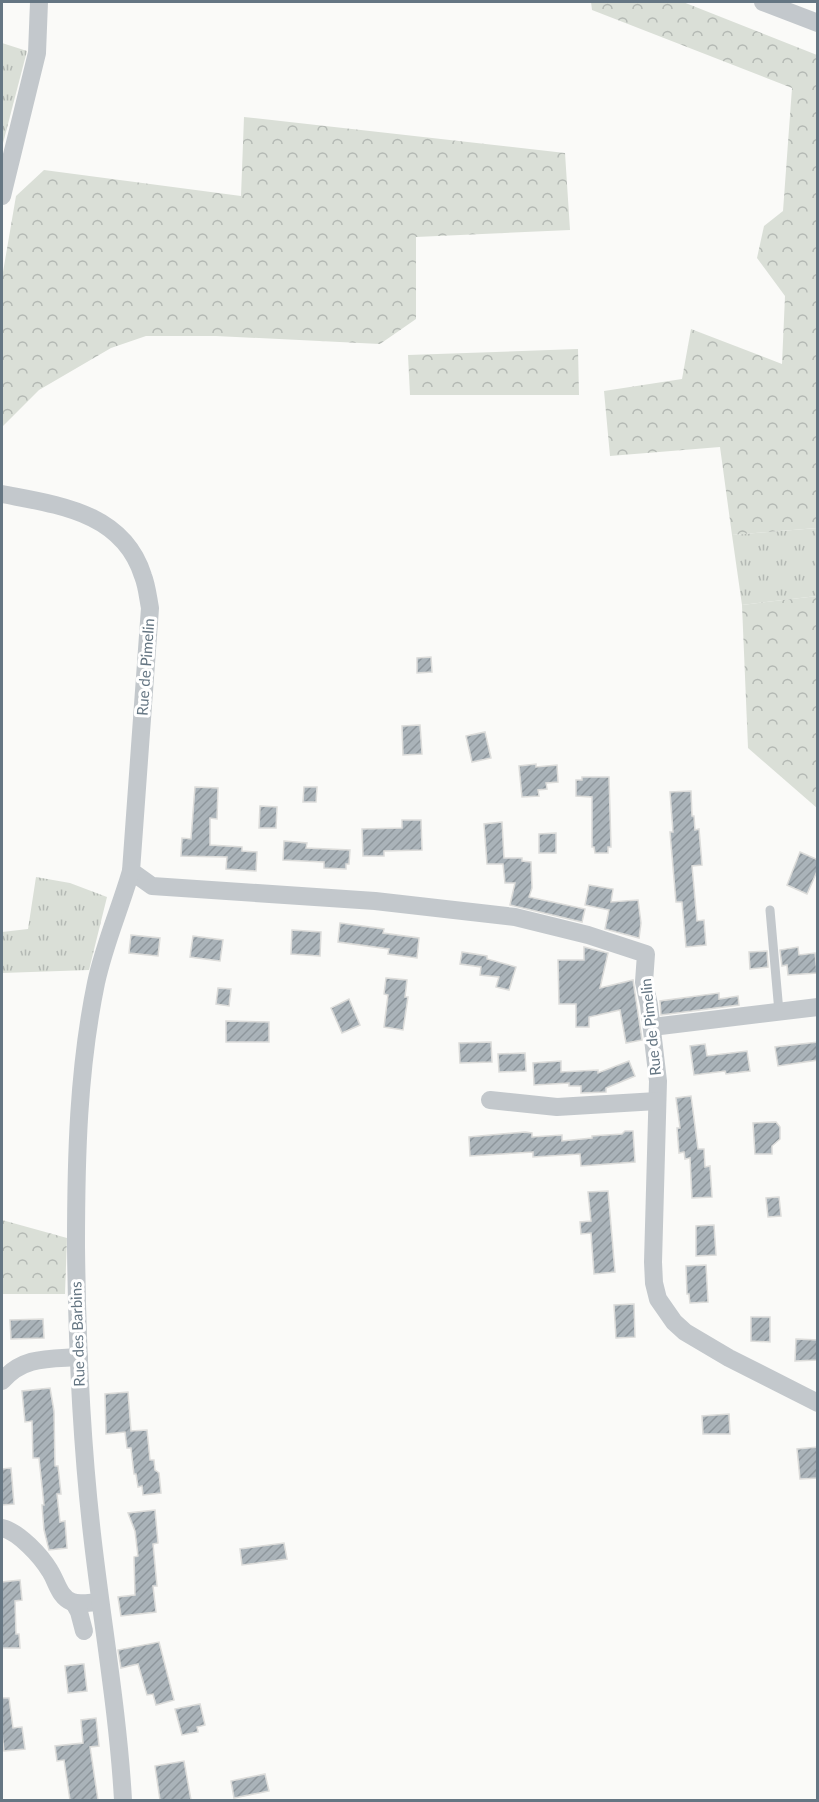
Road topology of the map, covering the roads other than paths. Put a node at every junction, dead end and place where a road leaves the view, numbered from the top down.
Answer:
1 (39, 2) edge
2 (763, 2) edge
3 (818, 23) edge
4 (2, 196) edge
5 (2, 494) edge
6 (131, 871) junction
7 (152, 886) junction
8 (126, 889) junction
9 (770, 910) dead end
10 (818, 1007) edge
11 (779, 1011) junction
12 (652, 1027) junction
13 (490, 1100) dead end
14 (657, 1101) junction
15 (80, 1357) junction
16 (2, 1382) edge
17 (818, 1403) edge
18 (2, 1528) edge
19 (100, 1602) junction
20 (74, 1603) junction
21 (84, 1631) dead end
22 (123, 1800) edge

1 - 4 street
2 - 3 street
5 - 6 street, Rue de Pimelin
6 - 7 street
6 - 8 street, Rue des Barbins
7 - 8 street, Rue de Pimelin
7 - 12 street, Rue de Pimelin
8 - 15 street, Rue des Barbins
9 - 11 lane
10 - 11 street
11 - 12 street
12 - 14 street, Rue de Pimelin
13 - 14 street
14 - 17 street, Rue de Pimelin
15 - 16 street
15 - 19 street, Rue des Barbins
18 - 20 street
19 - 20 street
19 - 22 street, Rue des Barbins
20 - 21 street

